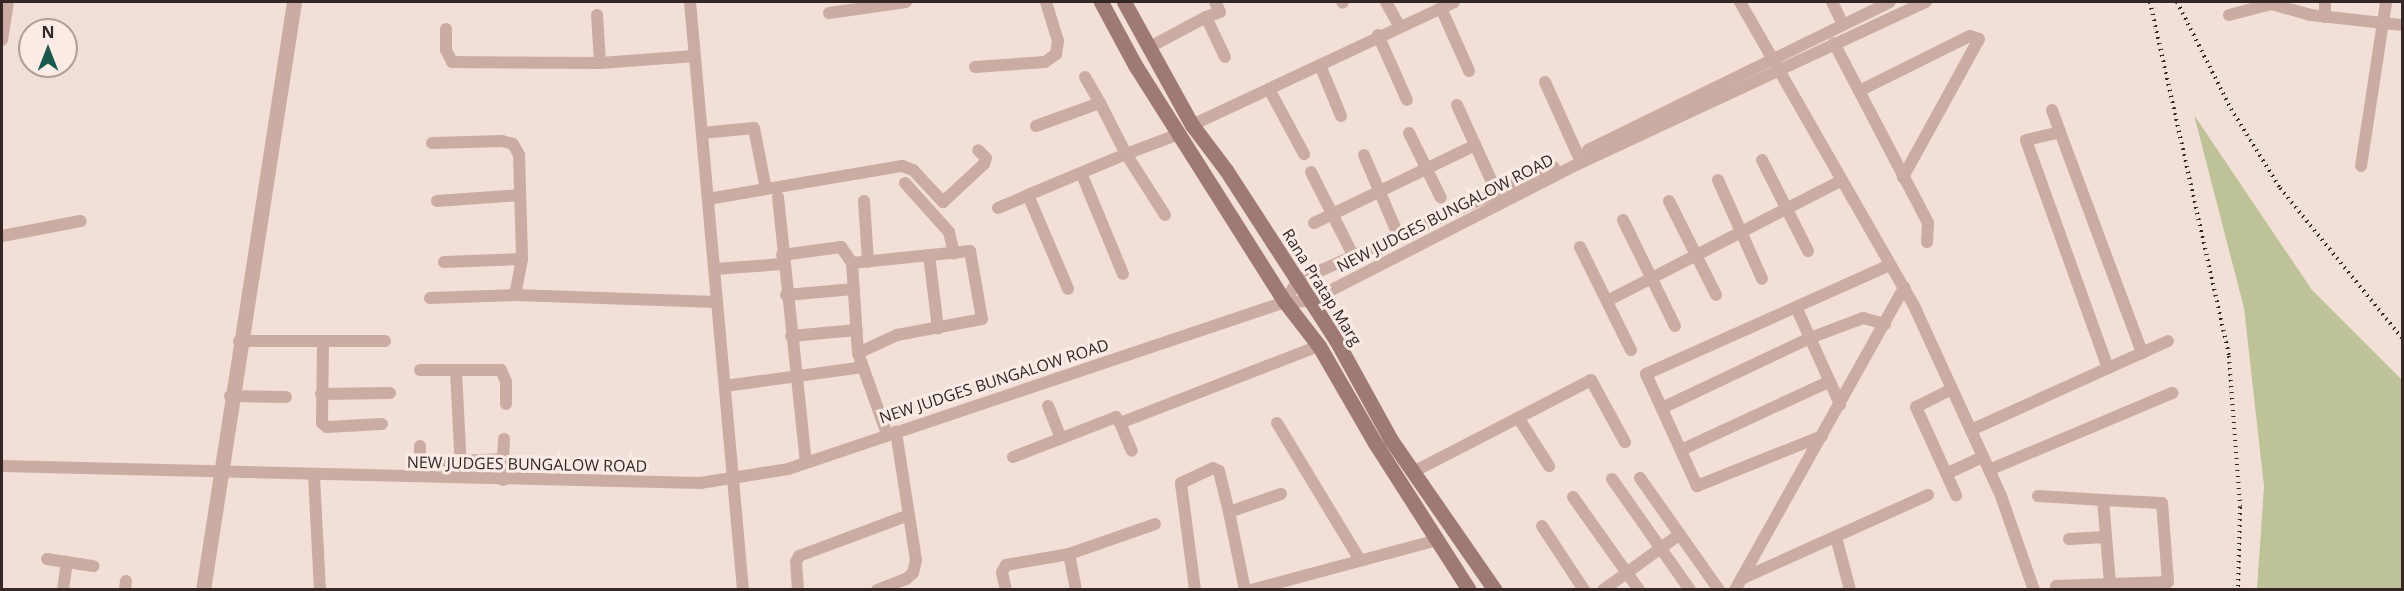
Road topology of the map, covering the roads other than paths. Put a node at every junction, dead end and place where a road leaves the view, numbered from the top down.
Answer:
1 (8, 2) edge
2 (294, 2) edge
3 (690, 2) edge
4 (906, 2) edge
5 (1046, 2) edge
6 (1101, 2) edge
7 (1124, 2) edge
8 (1215, 2) edge
9 (1386, 2) edge
10 (1454, 2) edge
11 (1740, 2) edge
12 (1833, 2) edge
13 (1890, 2) edge
14 (1926, 2) edge
15 (2325, 2) edge
16 (2386, 2) edge
17 (1441, 8) junction
18 (829, 13) dead end
19 (597, 15) dead end
20 (2229, 15) dead end
21 (2325, 17) junction
22 (1206, 18) junction
23 (2384, 22) junction
24 (1399, 25) junction
25 (1843, 25) junction
26 (2403, 25) edge
27 (446, 29) dead end
28 (2, 35) edge
29 (1378, 35) junction
30 (2, 40) edge
31 (1834, 43) junction
32 (1148, 48) junction
33 (695, 56) junction
34 (1226, 57) dead end
35 (1771, 57) junction
36 (600, 63) junction
37 (1320, 65) junction
38 (975, 67) dead end
39 (1778, 69) junction
40 (1469, 71) dead end
41 (1085, 77) dead end
42 (1545, 82) dead end
43 (1269, 89) junction
44 (1859, 91) junction
45 (1407, 100) dead end
46 (1100, 103) junction
47 (1457, 105) dead end
48 (2052, 110) dead end
49 (1341, 116) dead end
50 (1192, 125) junction
51 (1036, 126) dead end
52 (702, 132) junction
53 (2060, 132) junction
54 (1409, 133) dead end
55 (1179, 134) junction
56 (432, 143) dead end
57 (1475, 145) junction
58 (978, 150) dead end
59 (1126, 154) junction
60 (1304, 154) dead end
61 (1364, 155) dead end
62 (1578, 155) junction
63 (1762, 160) dead end
64 (1425, 166) junction
65 (2361, 166) dead end
66 (1311, 172) dead end
67 (1082, 174) junction
68 (1903, 177) junction
69 (1718, 180) dead end
70 (1840, 181) junction
71 (905, 183) dead end
72 (766, 189) junction
73 (1379, 190) junction
74 (1497, 193) junction
75 (520, 195) junction
76 (1028, 195) junction
77 (778, 197) dead end
78 (1441, 198) dead end
79 (708, 199) junction
80 (437, 201) dead end
81 (864, 201) dead end
82 (1669, 201) dead end
83 (998, 208) dead end
84 (1786, 209) junction
85 (1332, 214) junction
86 (1165, 215) dead end
87 (1623, 220) dead end
88 (81, 221) dead end
89 (1314, 223) dead end
90 (1741, 232) junction
91 (2, 236) edge
92 (1399, 237) junction
93 (1927, 243) dead end
94 (1580, 247) dead end
95 (1808, 251) dead end
96 (954, 253) junction
97 (929, 255) junction
98 (1696, 255) junction
99 (1354, 257) junction
100 (522, 258) junction
101 (782, 259) junction
102 (444, 262) dead end
103 (868, 262) junction
104 (852, 263) junction
105 (1890, 265) junction
106 (714, 270) junction
107 (1123, 274) dead end
108 (1650, 279) junction
109 (1762, 279) dead end
110 (1297, 281) junction
111 (1904, 287) junction
112 (854, 289) junction
113 (1068, 289) dead end
114 (515, 295) junction
115 (786, 295) junction
116 (1716, 296) dead end
117 (430, 298) dead end
118 (1310, 301) junction
119 (1607, 301) junction
120 (717, 302) junction
121 (1285, 302) junction
122 (1796, 307) junction
123 (1885, 324) junction
124 (1675, 327) dead end
125 (938, 328) junction
126 (857, 330) junction
127 (791, 336) junction
128 (1810, 338) junction
129 (239, 341) junction
130 (385, 341) dead end
131 (2168, 341) dead end
132 (323, 342) junction
133 (1319, 346) junction
134 (1631, 350) dead end
135 (858, 353) junction
136 (2142, 353) junction
137 (863, 367) junction
138 (2108, 369) junction
139 (420, 370) dead end
140 (456, 371) junction
141 (796, 377) junction
142 (1830, 381) junction
143 (725, 386) junction
144 (1952, 388) junction
145 (390, 393) dead end
146 (2172, 393) dead end
147 (321, 394) junction
148 (230, 396) junction
149 (286, 397) dead end
150 (506, 404) dead end
151 (1840, 404) junction
152 (1048, 406) dead end
153 (1662, 408) junction
154 (1519, 419) junction
155 (1120, 423) junction
156 (1277, 423) dead end
157 (382, 424) dead end
158 (1971, 430) junction
159 (891, 433) junction
160 (1822, 436) junction
161 (1061, 438) junction
162 (504, 439) dead end
163 (1625, 441) dead end
164 (420, 446) dead end
165 (1681, 450) junction
166 (1131, 451) dead end
167 (1013, 457) dead end
168 (1983, 457) junction
169 (503, 459) junction
170 (420, 463) junction
171 (461, 463) junction
172 (806, 463) junction
173 (2, 466) edge
174 (1549, 466) dead end
175 (1989, 470) junction
176 (1415, 471) junction
177 (1948, 472) junction
178 (218, 474) junction
179 (314, 476) junction
180 (733, 478) junction
181 (1640, 478) dead end
182 (420, 479) junction
183 (462, 480) junction
184 (503, 480) junction
185 (1612, 480) dead end
186 (1281, 494) dead end
187 (1928, 495) dead end
188 (1956, 495) dead end
189 (2038, 496) dead end
190 (1573, 497) dead end
191 (2103, 500) junction
192 (1229, 512) junction
193 (909, 515) junction
194 (1155, 524) dead end
195 (1542, 526) dead end
196 (1680, 534) junction
197 (1836, 537) junction
198 (2106, 537) junction
199 (2069, 539) dead end
200 (1437, 540) junction
201 (1660, 548) junction
202 (1069, 554) junction
203 (47, 560) dead end
204 (1360, 560) junction
205 (67, 562) junction
206 (93, 566) dead end
207 (1627, 572) junction
208 (1738, 584) edge
209 (2056, 586) dead end
210 (2110, 586) edge
211 (63, 590) edge
212 (202, 590) edge
213 (320, 590) edge
214 (743, 590) edge
215 (798, 590) edge
216 (877, 590) edge
217 (1006, 590) edge
218 (1076, 590) edge
219 (1195, 590) edge
220 (1245, 590) edge
221 (1251, 590) edge
222 (1469, 590) edge
223 (1495, 590) edge
224 (1584, 590) edge
225 (1602, 590) edge
226 (1639, 590) edge
227 (1690, 590) edge
228 (1719, 590) edge
229 (1850, 590) edge
230 (2034, 590) edge

1 - 28 street
2 - 129 street
3 - 33 street
4 - 18 street
5 - 38 street
6 - 55 main road, Rana Pratap Marg
7 - 32 main road, Rana Pratap Marg
8 - 22 street
9 - 24 street
10 - 17 street
11 - 35 street
12 - 25 street
13 - 25 street
14 - 31 street, NEW JUDGES BUNGALOW ROAD
15 - 21 street
16 - 23 street
17 - 24 street
17 - 40 street
19 - 36 street
20 - 21 street
21 - 23 street
22 - 32 street
22 - 34 street
23 - 26 street
23 - 65 street
24 - 29 street
25 - 35 street
27 - 36 street
28 - 30 street
29 - 37 street
29 - 45 street
31 - 39 street, NEW JUDGES BUNGALOW ROAD
31 - 44 street
32 - 50 main road, Rana Pratap Marg
33 - 36 street
33 - 52 street
35 - 39 street
35 - 62 street
37 - 43 street
37 - 49 street
39 - 70 street
39 - 118 street, NEW JUDGES BUNGALOW ROAD
41 - 46 street
42 - 62 street
43 - 50 street
43 - 60 street
44 - 68 street
44 - 68 street
46 - 51 street
46 - 59 street
47 - 57 street
48 - 53 street
50 - 110 main road, Rana Pratap Marg
52 - 72 street
52 - 79 street
53 - 136 street
53 - 138 street
54 - 64 street
55 - 59 street
55 - 121 main road, Rana Pratap Marg
56 - 75 street
57 - 64 street
57 - 74 street
58 - 72 street
59 - 67 street
59 - 86 street
61 - 73 street
62 - 74 street
63 - 84 street
64 - 73 street
64 - 78 street
66 - 85 street
67 - 76 street
67 - 107 street
68 - 93 street
69 - 90 street
70 - 84 street
70 - 105 street
71 - 96 street
72 - 79 street
73 - 85 street
73 - 92 street
74 - 92 street
75 - 80 street
75 - 100 street
76 - 83 street
76 - 113 street
77 - 101 street
79 - 106 street
81 - 103 street
82 - 98 street
84 - 90 street
84 - 95 street
85 - 89 street
85 - 99 street
87 - 108 street
88 - 91 street
90 - 98 street
90 - 109 street
92 - 99 street
94 - 119 street
96 - 97 street
96 - 125 street
97 - 103 street
97 - 125 street
98 - 108 street
98 - 116 street
99 - 110 street
100 - 102 street
100 - 114 street
101 - 104 street
101 - 106 street
101 - 115 street
103 - 104 street
104 - 112 street
105 - 111 street
105 - 122 street
106 - 120 street
108 - 119 street
108 - 124 street
110 - 118 main road, Rana Pratap Marg
110 - 121 street
111 - 123 street
111 - 144 street
112 - 115 street
112 - 126 street
114 - 117 street
114 - 120 street
115 - 127 street
118 - 121 street, NEW JUDGES BUNGALOW ROAD
118 - 176 main road, Rana Pratap Marg
119 - 134 street
120 - 143 street
121 - 133 main road, Rana Pratap Marg
121 - 159 street, NEW JUDGES BUNGALOW ROAD
122 - 128 street
122 - 153 street
123 - 128 street
123 - 151 street
125 - 135 street
126 - 127 street
126 - 135 street
127 - 141 street
128 - 142 street
128 - 153 street
129 - 132 street
129 - 148 street
130 - 132 street
131 - 136 street
132 - 147 street
133 - 155 street
133 - 200 main road, Rana Pratap Marg
135 - 137 street
136 - 138 street
137 - 141 street
137 - 159 street
138 - 158 street
139 - 140 street
140 - 150 street
140 - 171 street
141 - 143 street
141 - 172 street
142 - 151 street
142 - 165 street
143 - 180 street
144 - 158 street
144 - 177 street
145 - 147 street
146 - 175 street
147 - 157 street
148 - 149 street
148 - 178 street
151 - 160 street
152 - 161 street
153 - 165 street
154 - 163 street
154 - 174 street
154 - 176 street
155 - 161 street
155 - 166 street
156 - 204 street
158 - 168 street
159 - 172 street, NEW JUDGES BUNGALOW ROAD
159 - 193 street
160 - 165 street
160 - 208 street
161 - 167 street
162 - 169 street
164 - 170 street
168 - 175 street
168 - 177 street
169 - 171 street
169 - 184 street
170 - 171 street
170 - 182 street
171 - 183 street
172 - 180 street, NEW JUDGES BUNGALOW ROAD
173 - 178 street, NEW JUDGES BUNGALOW ROAD
175 - 230 street
176 - 223 main road, Rana Pratap Marg
177 - 188 street
178 - 179 street, NEW JUDGES BUNGALOW ROAD
178 - 212 street
179 - 182 street, NEW JUDGES BUNGALOW ROAD
179 - 213 street
180 - 184 street, NEW JUDGES BUNGALOW ROAD
180 - 214 street
181 - 196 street
182 - 183 street, NEW JUDGES BUNGALOW ROAD
183 - 184 street, NEW JUDGES BUNGALOW ROAD
185 - 201 street
186 - 192 street
187 - 197 street
189 - 191 street
190 - 207 street
191 - 198 street
191 - 210 street
192 - 219 street
192 - 220 street
193 - 215 street
193 - 216 street
194 - 202 street
195 - 224 street
196 - 201 street
196 - 228 street
197 - 208 street
197 - 229 street
198 - 199 street
198 - 210 street
200 - 204 street
200 - 222 main road, Rana Pratap Marg
201 - 207 street
201 - 227 street
202 - 217 street
202 - 218 street
203 - 205 street
204 - 221 street
205 - 206 street
205 - 211 street
207 - 225 street
207 - 226 street
209 - 210 street

